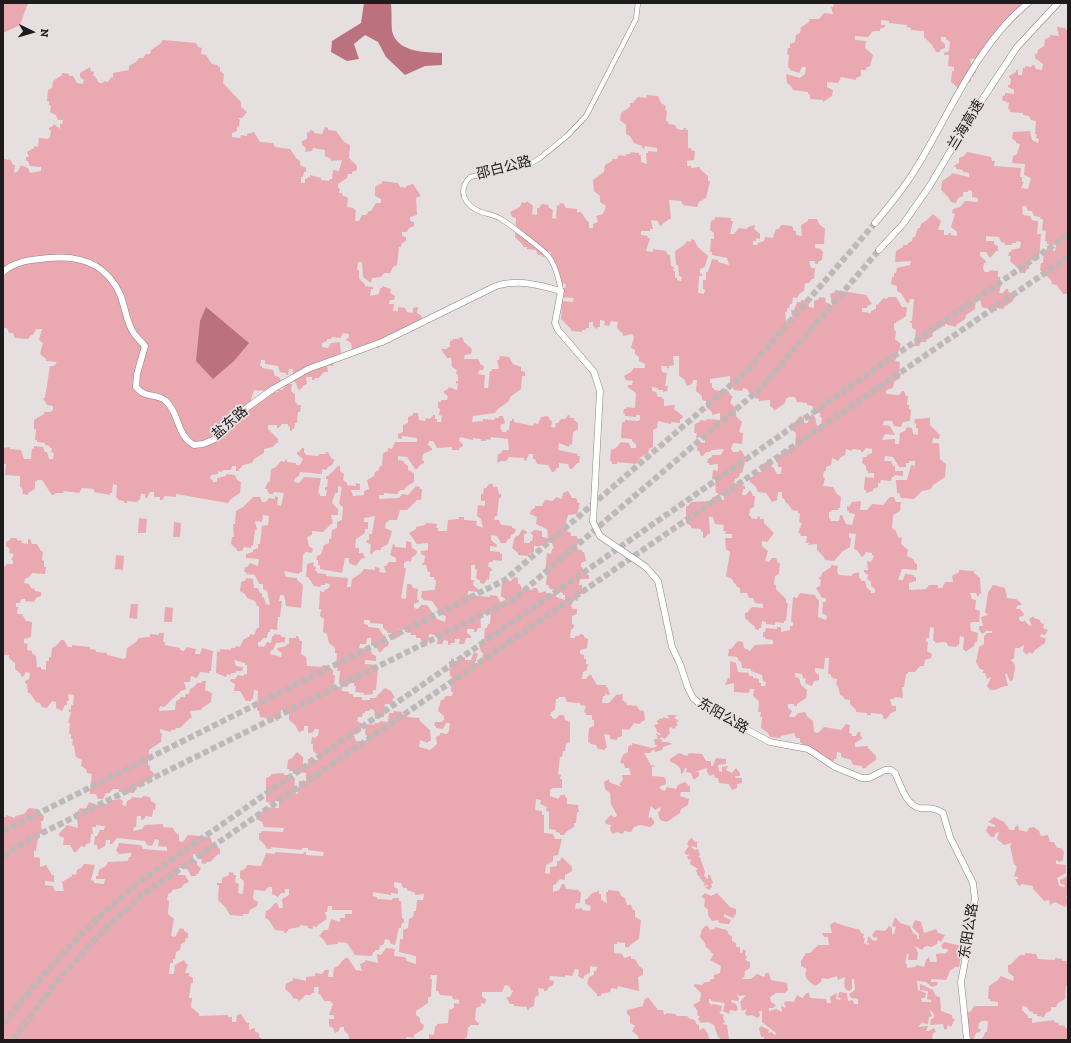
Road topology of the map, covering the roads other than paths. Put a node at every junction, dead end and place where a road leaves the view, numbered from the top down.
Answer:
1 (638, 3) edge
2 (1028, 3) edge
3 (1058, 3) edge
4 (875, 223) tunnel mouth
5 (880, 250) tunnel mouth
6 (3, 272) edge
7 (561, 291) junction
8 (967, 1040) edge

1 - 7 street, 邵白公路
2 - 4 highway, 兰海高速
3 - 5 highway, 兰海高速
6 - 7 highway, 盐东路
7 - 8 highway, 东阳公路

